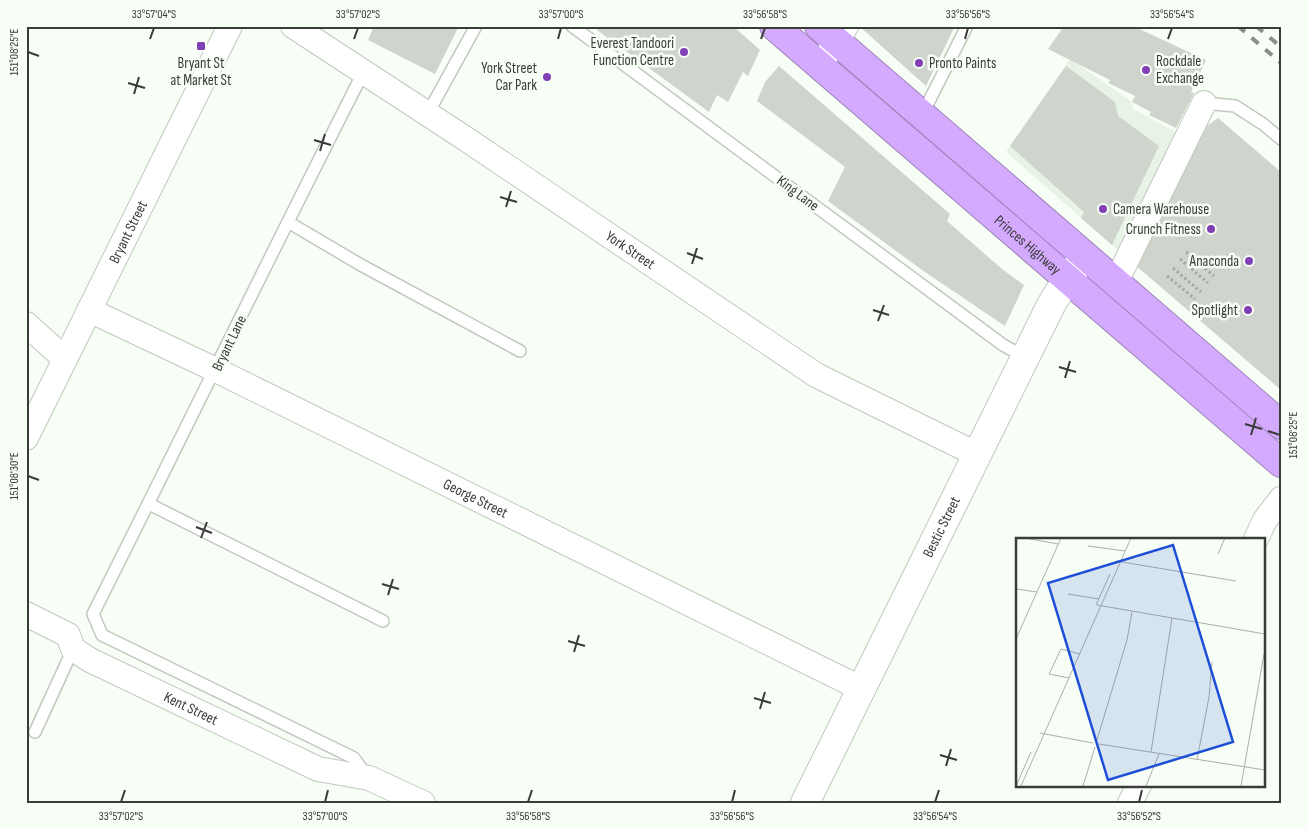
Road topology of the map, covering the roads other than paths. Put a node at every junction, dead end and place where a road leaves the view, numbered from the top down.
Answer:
1 (230, 26) edge
2 (293, 26) edge
3 (476, 26) edge
4 (572, 26) edge
5 (774, 26) edge
6 (967, 26) edge
7 (834, 32) edge
8 (819, 64) junction
9 (364, 71) junction
10 (1204, 103) joint
11 (428, 113) junction
12 (922, 115) junction
13 (1281, 139) edge
14 (288, 222) junction
15 (1085, 256) junction
16 (1066, 279) junction
17 (1116, 282) junction
18 (90, 310) junction
19 (26, 324) edge
20 (520, 351) dead end
21 (1026, 357) junction
22 (65, 358) junction
23 (216, 370) junction
24 (1281, 425) edge
25 (26, 438) edge
26 (978, 455) junction
27 (1281, 463) edge
28 (1281, 499) edge
29 (148, 504) junction
30 (1256, 538) edge
31 (26, 614) edge
32 (93, 614) joint
33 (383, 621) dead end
34 (73, 649) junction
35 (862, 689) junction
36 (35, 732) dead end
37 (369, 778) junction
38 (1138, 786) edge
39 (422, 803) edge
40 (805, 803) edge
41 (1130, 803) edge

1 - 18 street, Bryant Street
2 - 9 street, York Street
3 - 11 lane
4 - 21 lane, King Lane
5 - 8 highway, Princes Highway
6 - 12 lane
7 - 8 street
7 - 12 highway, Princes Highway
8 - 16 highway, Princes Highway
9 - 11 street, York Street
9 - 14 lane, Bryant Lane
10 - 13 lane
10 - 17 street
11 - 26 street, York Street
12 - 15 highway, Princes Highway
14 - 20 lane
14 - 23 lane, Bryant Lane
15 - 16 main road, Bestic Street
15 - 17 highway, Princes Highway
16 - 21 main road, Bestic Street
16 - 27 highway, Princes Highway
17 - 24 highway, Princes Highway
18 - 22 street, Bryant Street
18 - 23 street, George Street
19 - 22 street
21 - 26 main road, Bestic Street
22 - 25 street, Bryant Street
23 - 29 lane, Bryant Lane
23 - 35 street, George Street
26 - 35 main road, Bestic Street
28 - 30 street
29 - 32 lane, Bryant Lane
29 - 33 lane
31 - 34 street, Kent Street
32 - 37 lane, Kent Street
34 - 36 lane
34 - 37 street, Kent Street
35 - 40 main road, Bestic Street
37 - 39 street, Kent Street
38 - 41 street

